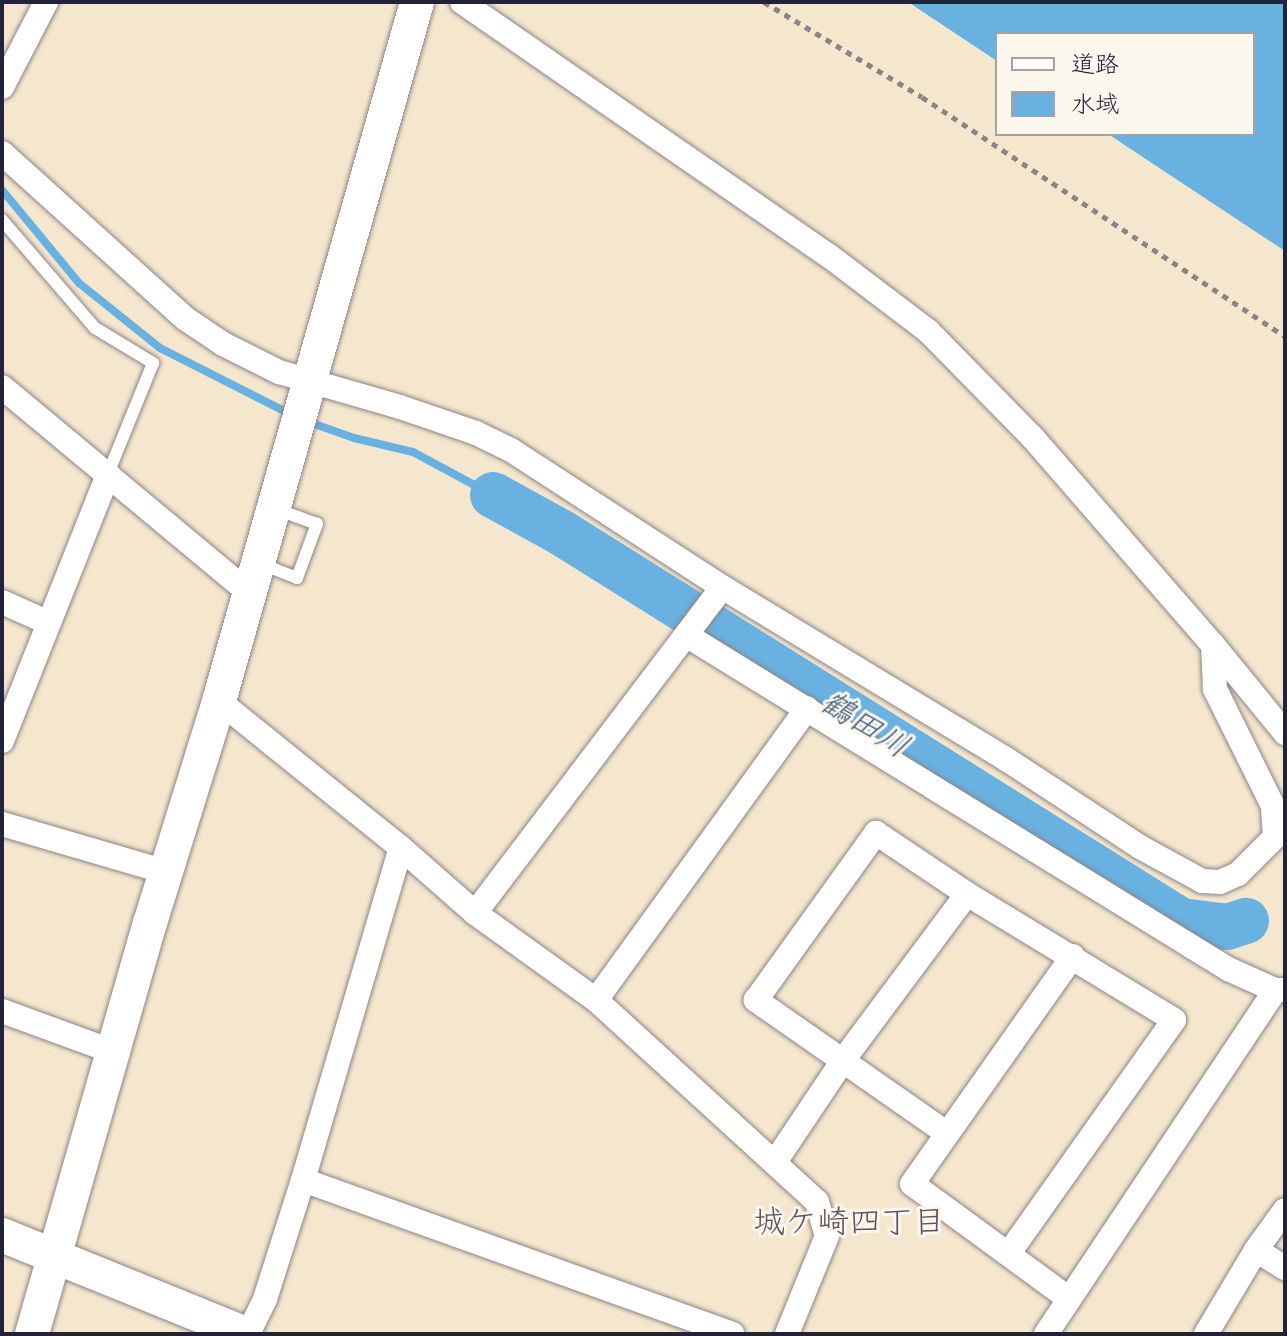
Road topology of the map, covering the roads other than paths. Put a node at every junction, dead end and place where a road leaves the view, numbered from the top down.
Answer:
1 (46, 2) edge
2 (417, 2) edge
3 (462, 2) edge
4 (2, 87) edge
5 (2, 153) edge
6 (2, 220) edge
7 (310, 381) junction
8 (2, 387) edge
9 (108, 474) junction
10 (273, 508) junction
11 (253, 577) junction
12 (722, 587) junction
13 (2, 602) edge
14 (49, 623) junction
15 (686, 635) junction
16 (1213, 645) junction
17 (219, 701) junction
18 (807, 708) junction
19 (1285, 733) edge
20 (2, 741) edge
21 (2, 824) edge
22 (401, 848) junction
23 (166, 872) junction
24 (967, 894) junction
25 (475, 913) junction
26 (1073, 956) junction
27 (1280, 990) edge
28 (596, 1000) junction
29 (2, 1011) edge
30 (114, 1052) junction
31 (844, 1059) junction
32 (945, 1132) junction
33 (775, 1162) junction
34 (303, 1180) junction
35 (1285, 1210) edge
36 (2, 1235) edge
37 (1256, 1250) junction
38 (1010, 1252) junction
39 (55, 1259) junction
40 (1285, 1268) edge
41 (1068, 1298) junction
42 (32, 1334) edge
43 (247, 1334) edge
44 (732, 1334) edge
45 (787, 1334) edge
46 (1046, 1334) edge
47 (1206, 1334) edge

1 - 4 street
2 - 7 street
3 - 16 street
5 - 7 street
6 - 9 lane
7 - 10 street
7 - 12 street
8 - 9 street
9 - 11 street
9 - 14 street
10 - 11 street
10 - 11 lane
11 - 17 street
12 - 15 street
12 - 16 street
13 - 14 street
14 - 20 street
15 - 18 street
15 - 25 street
16 - 19 street
17 - 22 street
17 - 23 street
18 - 27 street
18 - 28 street
21 - 23 street
22 - 25 street
22 - 34 street
23 - 30 street
24 - 26 street
24 - 31 street
24 - 31 street
25 - 28 street
26 - 32 street
26 - 38 street
27 - 41 street
28 - 33 street
29 - 30 street
30 - 39 street
31 - 32 street
31 - 33 street
32 - 38 street
33 - 45 street
34 - 43 street
34 - 44 street
35 - 37 street
36 - 39 street
37 - 40 street
37 - 47 street
38 - 41 street
39 - 42 street
39 - 43 street
41 - 46 street

